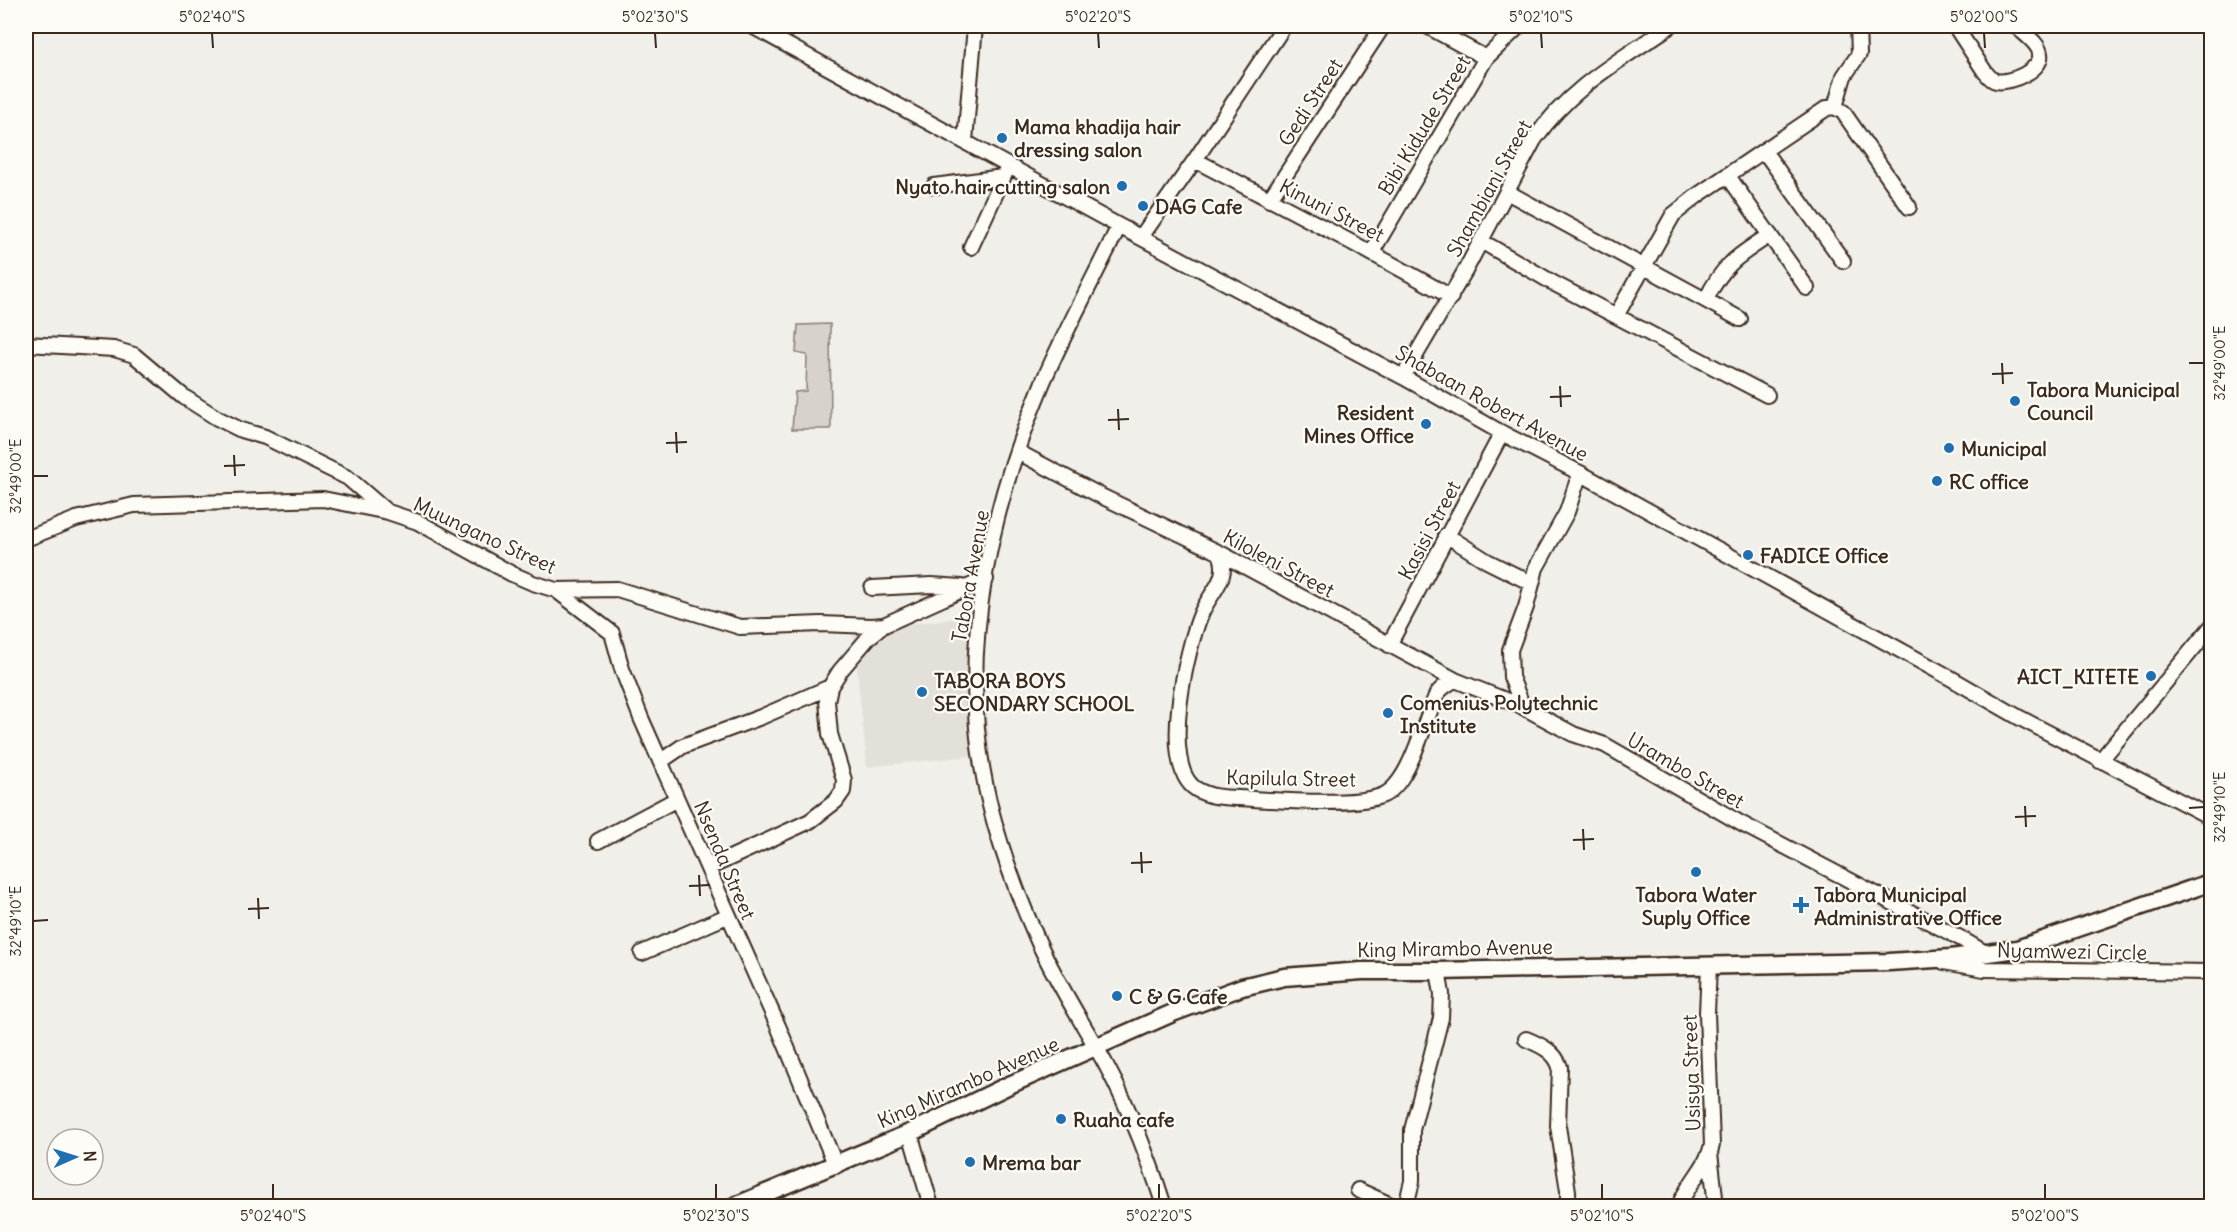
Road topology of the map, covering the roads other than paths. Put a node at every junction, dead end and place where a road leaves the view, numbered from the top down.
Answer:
1 (752, 26) edge
2 (975, 26) edge
3 (1284, 26) edge
4 (1383, 26) edge
5 (1427, 26) edge
6 (1519, 26) edge
7 (1670, 26) edge
8 (1858, 26) edge
9 (1955, 26) edge
10 (2016, 26) edge
11 (1486, 58) junction
12 (1835, 107) junction
13 (965, 141) junction
14 (1764, 151) junction
15 (1195, 160) junction
16 (1006, 171) junction
17 (1728, 176) junction
18 (934, 186) dead end
19 (1507, 192) junction
20 (1269, 200) junction
21 (1909, 207) dead end
22 (1119, 226) junction
23 (1770, 235) junction
24 (1141, 237) junction
25 (1481, 241) junction
26 (971, 247) dead end
27 (1372, 252) junction
28 (1843, 261) dead end
29 (1644, 266) junction
30 (1807, 288) dead end
31 (1451, 297) junction
32 (1706, 300) junction
33 (1616, 316) junction
34 (1740, 319) dead end
35 (26, 344) edge
36 (1403, 377) junction
37 (1767, 395) dead end
38 (1502, 433) junction
39 (1018, 452) junction
40 (1580, 473) junction
41 (387, 512) junction
42 (1446, 535) junction
43 (26, 538) edge
44 (1220, 553) junction
45 (1251, 571) junction
46 (986, 579) junction
47 (1222, 581) junction
48 (1531, 583) junction
49 (967, 587) junction
50 (872, 588) dead end
51 (556, 590) junction
52 (884, 625) junction
53 (2211, 626) edge
54 (1389, 645) junction
55 (1434, 669) junction
56 (1455, 681) junction
57 (830, 687) junction
58 (1437, 695) junction
59 (1523, 707) junction
60 (2100, 760) junction
61 (661, 761) junction
62 (677, 799) junction
63 (2211, 818) edge
64 (598, 841) dead end
65 (708, 868) junction
66 (2211, 882) edge
67 (727, 916) junction
68 (642, 953) dead end
69 (1986, 954) junction
70 (1933, 959) junction
71 (1709, 964) junction
72 (1438, 971) junction
73 (2211, 972) edge
74 (1526, 1039) dead end
75 (1096, 1048) junction
76 (910, 1133) junction
77 (1710, 1153) junction
78 (836, 1166) junction
79 (1358, 1190) dead end
80 (735, 1206) edge
81 (931, 1206) edge
82 (1164, 1206) edge
83 (1393, 1206) edge
84 (1406, 1206) edge
85 (1568, 1206) edge
86 (1679, 1206) edge
87 (1716, 1206) edge

1 - 13 street, Shabaan Robert Avenue
2 - 13 street
3 - 15 street
4 - 20 street, Gedi Street
5 - 11 street
6 - 11 street, Bibi Kidude Street
7 - 19 street, Shambiani Street
8 - 12 street
9 - 10 street
11 - 27 street, Bibi Kidude Street
12 - 14 street
12 - 21 street
13 - 16 street, Shabaan Robert Avenue
14 - 17 street
14 - 28 street
15 - 20 street, Kinuni Street
15 - 24 street
16 - 18 street
16 - 22 street, Shabaan Robert Avenue
16 - 26 street
17 - 23 street
17 - 29 street
19 - 25 street, Shambiani Street
19 - 29 street
20 - 27 street, Kinuni Street
22 - 24 street, Shabaan Robert Avenue
22 - 39 street, Tabora Avenue
23 - 30 street
23 - 32 street
24 - 36 street, Shabaan Robert Avenue
25 - 31 street, Shambiani Street
25 - 33 street
27 - 31 street, Kinuni Street
29 - 32 street
29 - 33 street
31 - 36 street, Shambiani Street
32 - 34 street
33 - 37 street
35 - 41 street, Muungano Street
36 - 38 street, Shabaan Robert Avenue
38 - 40 street, Shabaan Robert Avenue
38 - 42 street, Kasisi Street
39 - 44 street, Kiloleni Street
39 - 46 street, Tabora Avenue
40 - 48 street
40 - 60 street, Shabaan Robert Avenue
41 - 43 street, Muungano Street
41 - 51 street, Muungano Street
42 - 48 street
42 - 54 street, Kasisi Street
44 - 45 street, Kiloleni Street
44 - 47 street
45 - 47 street
45 - 54 street, Kiloleni Street
46 - 49 street, Muungano Street
46 - 75 street, Tabora Avenue
47 - 58 street, Kapilula Street
48 - 59 street
49 - 50 street
49 - 52 street, Muungano Street
51 - 52 street, Muungano Street
51 - 61 street, Nsenda Street
52 - 57 street, Muungano Street
53 - 60 street
54 - 55 street, Kiloleni Street
55 - 56 street, Kiloleni Street
55 - 58 street, Kapilula Street
56 - 58 street
56 - 59 street, Kiloleni Street
57 - 61 street
57 - 65 street
59 - 69 street, Urambo Street
60 - 63 street, Shabaan Robert Avenue
61 - 62 street, Nsenda Street
62 - 64 street
62 - 65 street, Nsenda Street
65 - 67 street, Nsenda Street
66 - 69 main road, King Mirambo Avenue
67 - 68 street
67 - 78 street, Nsenda Street
69 - 70 main road, King Mirambo Avenue
70 - 71 main road, King Mirambo Avenue
70 - 73 street, Nyamwezi Circle
71 - 72 main road, King Mirambo Avenue
71 - 77 street, Usisya Street
72 - 75 main road, King Mirambo Avenue
72 - 84 street
74 - 85 street
75 - 76 main road, King Mirambo Avenue
75 - 82 street, Tabora Avenue
76 - 78 main road, King Mirambo Avenue
76 - 81 street
77 - 86 street, Usisya Street
77 - 87 street
78 - 80 main road, King Mirambo Avenue
79 - 83 street

